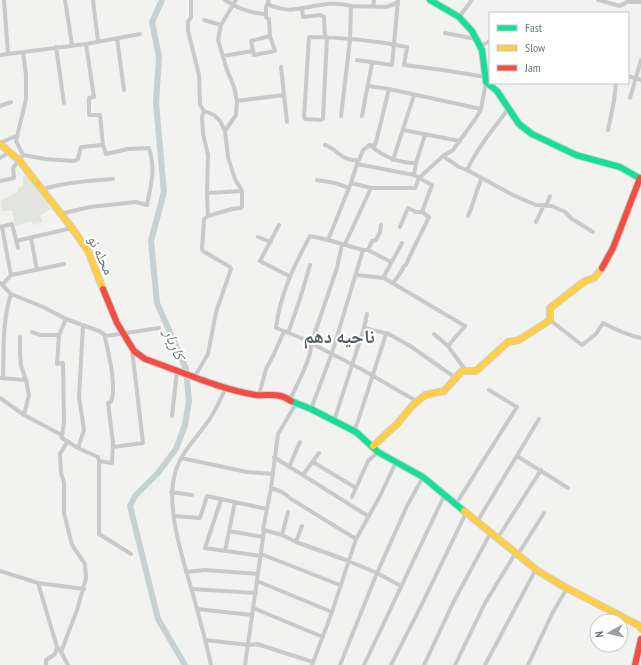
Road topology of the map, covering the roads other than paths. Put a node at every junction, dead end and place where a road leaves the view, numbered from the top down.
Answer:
1 (4, 0) edge
2 (65, 0) edge
3 (92, 0) edge
4 (191, 0) edge
5 (225, 0) edge
6 (236, 0) edge
7 (309, 0) edge
8 (374, 0) edge
9 (430, 0) edge
10 (472, 0) edge
11 (598, 0) edge
12 (268, 2) edge
13 (398, 2) edge
14 (641, 2) edge
15 (234, 6) junction
16 (308, 6) junction
17 (351, 6) junction
18 (373, 7) junction
19 (302, 8) junction
20 (265, 14) junction
21 (459, 17) junction
22 (204, 20) dead end
23 (221, 25) junction
24 (446, 33) dead end
25 (140, 34) dead end
26 (270, 36) junction
27 (326, 37) junction
28 (117, 38) junction
29 (476, 39) junction
30 (350, 40) junction
31 (98, 41) junction
32 (489, 42) edge
33 (86, 44) junction
34 (72, 45) junction
35 (394, 45) junction
36 (480, 46) junction
37 (56, 47) junction
38 (253, 51) junction
39 (23, 52) junction
40 (8, 54) junction
41 (0, 55) edge
42 (222, 56) junction
43 (357, 60) dead end
44 (641, 60) edge
45 (372, 63) junction
46 (282, 67) dead end
47 (629, 76) edge
48 (486, 79) junction
49 (639, 79) edge
50 (489, 83) edge
51 (490, 84) edge
52 (616, 84) edge
53 (368, 86) junction
54 (389, 89) junction
55 (124, 90) dead end
56 (284, 94) junction
57 (414, 95) junction
58 (630, 98) dead end
59 (237, 101) junction
60 (11, 102) dead end
61 (64, 103) dead end
62 (0, 106) edge
63 (509, 107) junction
64 (481, 109) junction
65 (204, 111) junction
66 (341, 116) dead end
67 (362, 116) dead end
68 (287, 122) dead end
69 (403, 130) junction
70 (608, 130) dead end
71 (225, 131) junction
72 (425, 135) junction
73 (16, 136) junction
74 (460, 141) junction
75 (0, 143) edge
76 (325, 145) dead end
77 (370, 145) junction
78 (103, 146) junction
79 (10, 152) junction
80 (443, 156) junction
81 (21, 157) junction
82 (0, 158) edge
83 (393, 160) junction
84 (416, 162) junction
85 (467, 170) junction
86 (414, 175) junction
87 (419, 178) junction
88 (482, 178) junction
89 (640, 178) edge
90 (113, 179) dead end
91 (317, 180) dead end
92 (0, 181) edge
93 (351, 183) junction
94 (349, 188) junction
95 (371, 188) junction
96 (42, 190) junction
97 (242, 191) junction
98 (207, 193) junction
99 (550, 196) dead end
100 (545, 206) junction
101 (422, 212) junction
102 (60, 214) junction
103 (208, 216) junction
104 (468, 216) dead end
105 (536, 222) dead end
106 (279, 225) dead end
107 (381, 225) dead end
108 (1, 227) edge
109 (400, 227) dead end
110 (72, 228) junction
111 (593, 232) dead end
112 (258, 237) dead end
113 (31, 238) junction
114 (328, 240) junction
115 (16, 241) junction
116 (270, 242) junction
117 (402, 243) dead end
118 (344, 244) junction
119 (18, 248) dead end
120 (365, 250) junction
121 (391, 262) junction
122 (64, 264) dead end
123 (310, 265) dead end
124 (37, 270) junction
125 (12, 275) junction
126 (356, 275) junction
127 (289, 276) junction
128 (383, 278) junction
129 (393, 283) junction
130 (1, 284) edge
131 (12, 294) junction
132 (367, 314) dead end
133 (66, 319) junction
134 (550, 320) junction
135 (83, 326) junction
136 (159, 328) dead end
137 (364, 328) junction
138 (2, 331) edge
139 (32, 332) dead end
140 (286, 332) junction
141 (123, 334) junction
142 (386, 334) junction
143 (434, 334) dead end
144 (59, 335) junction
145 (106, 336) junction
146 (20, 337) dead end
147 (641, 338) edge
148 (311, 344) junction
149 (132, 346) junction
150 (448, 346) junction
151 (332, 354) junction
152 (352, 364) junction
153 (466, 370) junction
154 (177, 371) junction
155 (194, 376) junction
156 (373, 376) junction
157 (2, 378) edge
158 (456, 378) junction
159 (26, 380) junction
160 (226, 388) junction
161 (489, 390) dead end
162 (258, 395) junction
163 (0, 398) edge
164 (290, 400) junction
165 (297, 402) junction
166 (418, 402) junction
167 (311, 409) junction
168 (24, 415) junction
169 (172, 416) dead end
170 (539, 419) dead end
171 (334, 421) junction
172 (353, 431) junction
173 (62, 438) junction
174 (67, 442) junction
175 (300, 442) dead end
176 (113, 446) junction
177 (372, 446) junction
178 (78, 448) junction
179 (378, 452) junction
180 (319, 453) dead end
181 (517, 456) junction
182 (274, 457) junction
183 (181, 458) junction
184 (99, 461) junction
185 (313, 462) junction
186 (396, 462) junction
187 (289, 467) junction
188 (541, 470) junction
189 (273, 474) junction
190 (304, 475) junction
191 (423, 477) junction
192 (271, 488) junction
193 (356, 488) junction
194 (568, 488) dead end
195 (171, 492) junction
196 (192, 495) dead end
197 (444, 496) junction
198 (352, 497) dead end
199 (221, 500) junction
200 (235, 502) junction
201 (456, 504) junction
202 (267, 509) junction
203 (288, 512) dead end
204 (466, 513) junction
205 (544, 513) dead end
206 (174, 516) junction
207 (368, 516) junction
208 (477, 522) junction
209 (302, 526) dead end
210 (263, 530) junction
211 (229, 531) junction
212 (490, 534) junction
213 (282, 535) junction
214 (263, 537) junction
215 (356, 539) junction
216 (497, 539) junction
217 (296, 542) junction
218 (225, 551) junction
219 (131, 554) dead end
220 (261, 555) junction
221 (516, 555) junction
222 (349, 563) junction
223 (536, 569) junction
224 (0, 571) edge
225 (186, 572) junction
226 (377, 573) junction
227 (258, 574) junction
228 (257, 581) junction
229 (38, 583) junction
230 (340, 585) junction
231 (401, 586) junction
232 (567, 588) junction
233 (84, 589) junction
234 (191, 589) junction
235 (256, 593) junction
236 (253, 608) junction
237 (197, 609) junction
238 (332, 612) junction
239 (252, 615) junction
240 (641, 629) edge
241 (323, 637) junction
242 (641, 639) edge
243 (205, 640) junction
244 (249, 645) junction
245 (57, 647) junction
246 (62, 652) junction
247 (312, 663) edge
248 (46, 665) edge
249 (68, 665) edge
250 (211, 665) edge
251 (246, 665) edge
252 (340, 665) edge
253 (364, 665) edge
254 (391, 665) edge
255 (424, 665) edge
256 (455, 665) edge
257 (485, 665) edge
258 (528, 665) edge
259 (635, 665) edge

1 - 40 street
2 - 34 street
3 - 31 street
4 - 65 street
5 - 15 street
6 - 15 street
7 - 16 street
8 - 18 street
9 - 21 street
10 - 21 street
11 - 14 street
12 - 19 street
12 - 20 street
13 - 18 street
13 - 35 street
15 - 20 street
15 - 23 street
16 - 17 street
16 - 19 street
17 - 18 street
17 - 30 street
19 - 27 street
20 - 26 street
21 - 29 street
22 - 23 street
23 - 42 street
24 - 29 street
25 - 28 street
26 - 38 street
26 - 38 street
27 - 27 street
27 - 30 street
28 - 31 street
28 - 55 street
29 - 36 street
30 - 35 street
30 - 66 street
31 - 33 street
32 - 36 street
33 - 34 street
33 - 78 street
34 - 37 street
35 - 45 street
35 - 48 street
36 - 48 street
37 - 39 street
37 - 61 street
38 - 42 street
39 - 40 street
39 - 73 street
40 - 41 street
42 - 59 street
43 - 45 street
44 - 49 street
45 - 53 street
46 - 56 street
47 - 49 street
48 - 50 street
48 - 64 street
49 - 58 street
51 - 63 street
52 - 70 street
53 - 54 street
53 - 67 street
54 - 57 street
54 - 77 street
56 - 59 street
56 - 68 street
57 - 64 street
57 - 69 street
59 - 71 street
60 - 62 street
63 - 85 street
63 - 89 street
64 - 74 street
65 - 71 street
65 - 98 street
69 - 72 street
69 - 83 street
71 - 97 street
72 - 74 street
72 - 84 street
73 - 75 street
73 - 81 street
74 - 80 street
75 - 79 street, محله نو
76 - 77 street
77 - 83 street
78 - 81 street
78 - 102 street
79 - 81 street, محله نو
79 - 82 street
80 - 85 street
80 - 87 street
81 - 92 street
81 - 96 street, محله نو
83 - 84 street
84 - 86 street
85 - 88 street
86 - 87 street
86 - 93 street
87 - 95 street
87 - 101 street
88 - 100 street
88 - 104 street
89 - 134 street
90 - 96 street
91 - 94 street
93 - 94 street
93 - 95 street
94 - 114 street
95 - 118 street
96 - 102 street, محله نو
97 - 98 street
97 - 103 street
98 - 103 street
99 - 100 street
100 - 105 street
100 - 111 street
101 - 109 street
101 - 129 street
102 - 110 street, محله نو
103 - 155 street
106 - 116 street
107 - 120 street
108 - 115 street
108 - 125 street
110 - 113 street
110 - 141 street, محله نو
112 - 116 street
113 - 115 street
113 - 124 street
114 - 118 street
114 - 127 street
115 - 119 street
116 - 127 street
117 - 121 street
118 - 120 street
118 - 148 street
120 - 121 street
120 - 126 street
121 - 128 street
122 - 124 street
123 - 140 street
124 - 125 street
125 - 130 street
126 - 128 street
126 - 151 street
127 - 140 street
128 - 129 street
129 - 150 street
130 - 131 street
131 - 133 street
131 - 138 street
132 - 137 street
133 - 135 street
133 - 144 street
134 - 147 street
134 - 153 street
135 - 145 street
135 - 178 street
136 - 141 street
137 - 142 street
137 - 152 street
138 - 157 street
139 - 144 street
140 - 148 street
140 - 162 street
141 - 145 street
141 - 149 street, محله نو
142 - 156 street
142 - 158 street
143 - 150 street
144 - 173 street
145 - 176 street
146 - 159 street
148 - 151 street
148 - 164 street
149 - 154 street, محله نو
149 - 176 street
150 - 153 street
151 - 152 street
151 - 167 street
152 - 156 street
152 - 171 street
153 - 158 street
154 - 155 street, محله نو
154 - 169 street
155 - 160 street, محله نو
156 - 166 street
156 - 172 street
157 - 159 street
158 - 166 street
159 - 168 street
160 - 162 street, محله نو
160 - 183 street
161 - 201 street
162 - 164 street, محله نو
163 - 168 street
164 - 165 street, محله نو
165 - 167 street, محله نو
165 - 182 street
166 - 177 street
167 - 171 street, محله نو
168 - 173 street
170 - 181 street
171 - 172 street, محله نو
172 - 177 street, محله نو
173 - 174 street
174 - 178 street
174 - 233 street
175 - 187 street
176 - 184 street
177 - 179 street, محله نو
178 - 184 street
179 - 186 street, محله نو
179 - 193 street
180 - 185 street
181 - 188 street
181 - 208 street
182 - 187 street
182 - 189 street
183 - 189 street
183 - 195 street
184 - 219 street
185 - 190 street
185 - 193 street
186 - 191 street, محله نو
186 - 207 street
187 - 190 street
188 - 194 street
188 - 216 street
189 - 192 street
190 - 207 street
191 - 197 street, محله نو
191 - 226 street
192 - 202 street
192 - 215 street
193 - 198 street
195 - 196 street
195 - 206 street
197 - 201 street, محله نو
197 - 231 street
199 - 200 street
199 - 206 street
199 - 218 street
200 - 202 street
200 - 211 street
201 - 204 street, محله نو
202 - 210 street
203 - 213 street
204 - 208 street, محله نو
204 - 254 street
205 - 221 street
206 - 225 street
207 - 215 street
208 - 212 street, محله نو
209 - 217 street
210 - 213 street
210 - 214 street
211 - 214 street
211 - 218 street
212 - 216 street, محله نو
212 - 255 street
213 - 217 street
214 - 220 street
215 - 222 street
216 - 221 street, محله نو
217 - 222 street
218 - 220 street
220 - 227 street
220 - 230 street
221 - 223 street, محله نو
221 - 256 street
222 - 226 street
222 - 230 street
223 - 232 street, محله نو
223 - 257 street
224 - 229 street
225 - 227 street
225 - 234 street
226 - 231 street
226 - 252 street
227 - 228 street
228 - 235 street
228 - 238 street
229 - 233 street
229 - 245 street
230 - 238 street
231 - 253 street
232 - 240 street, محله نو
232 - 258 street
233 - 246 street
234 - 235 street
234 - 237 street
235 - 236 street
236 - 239 street
236 - 241 street
237 - 239 street
237 - 243 street
238 - 241 street
239 - 244 street
241 - 247 street
242 - 259 street
243 - 244 street
243 - 250 street
244 - 247 street
244 - 251 street
245 - 246 street
245 - 248 street
246 - 249 street

